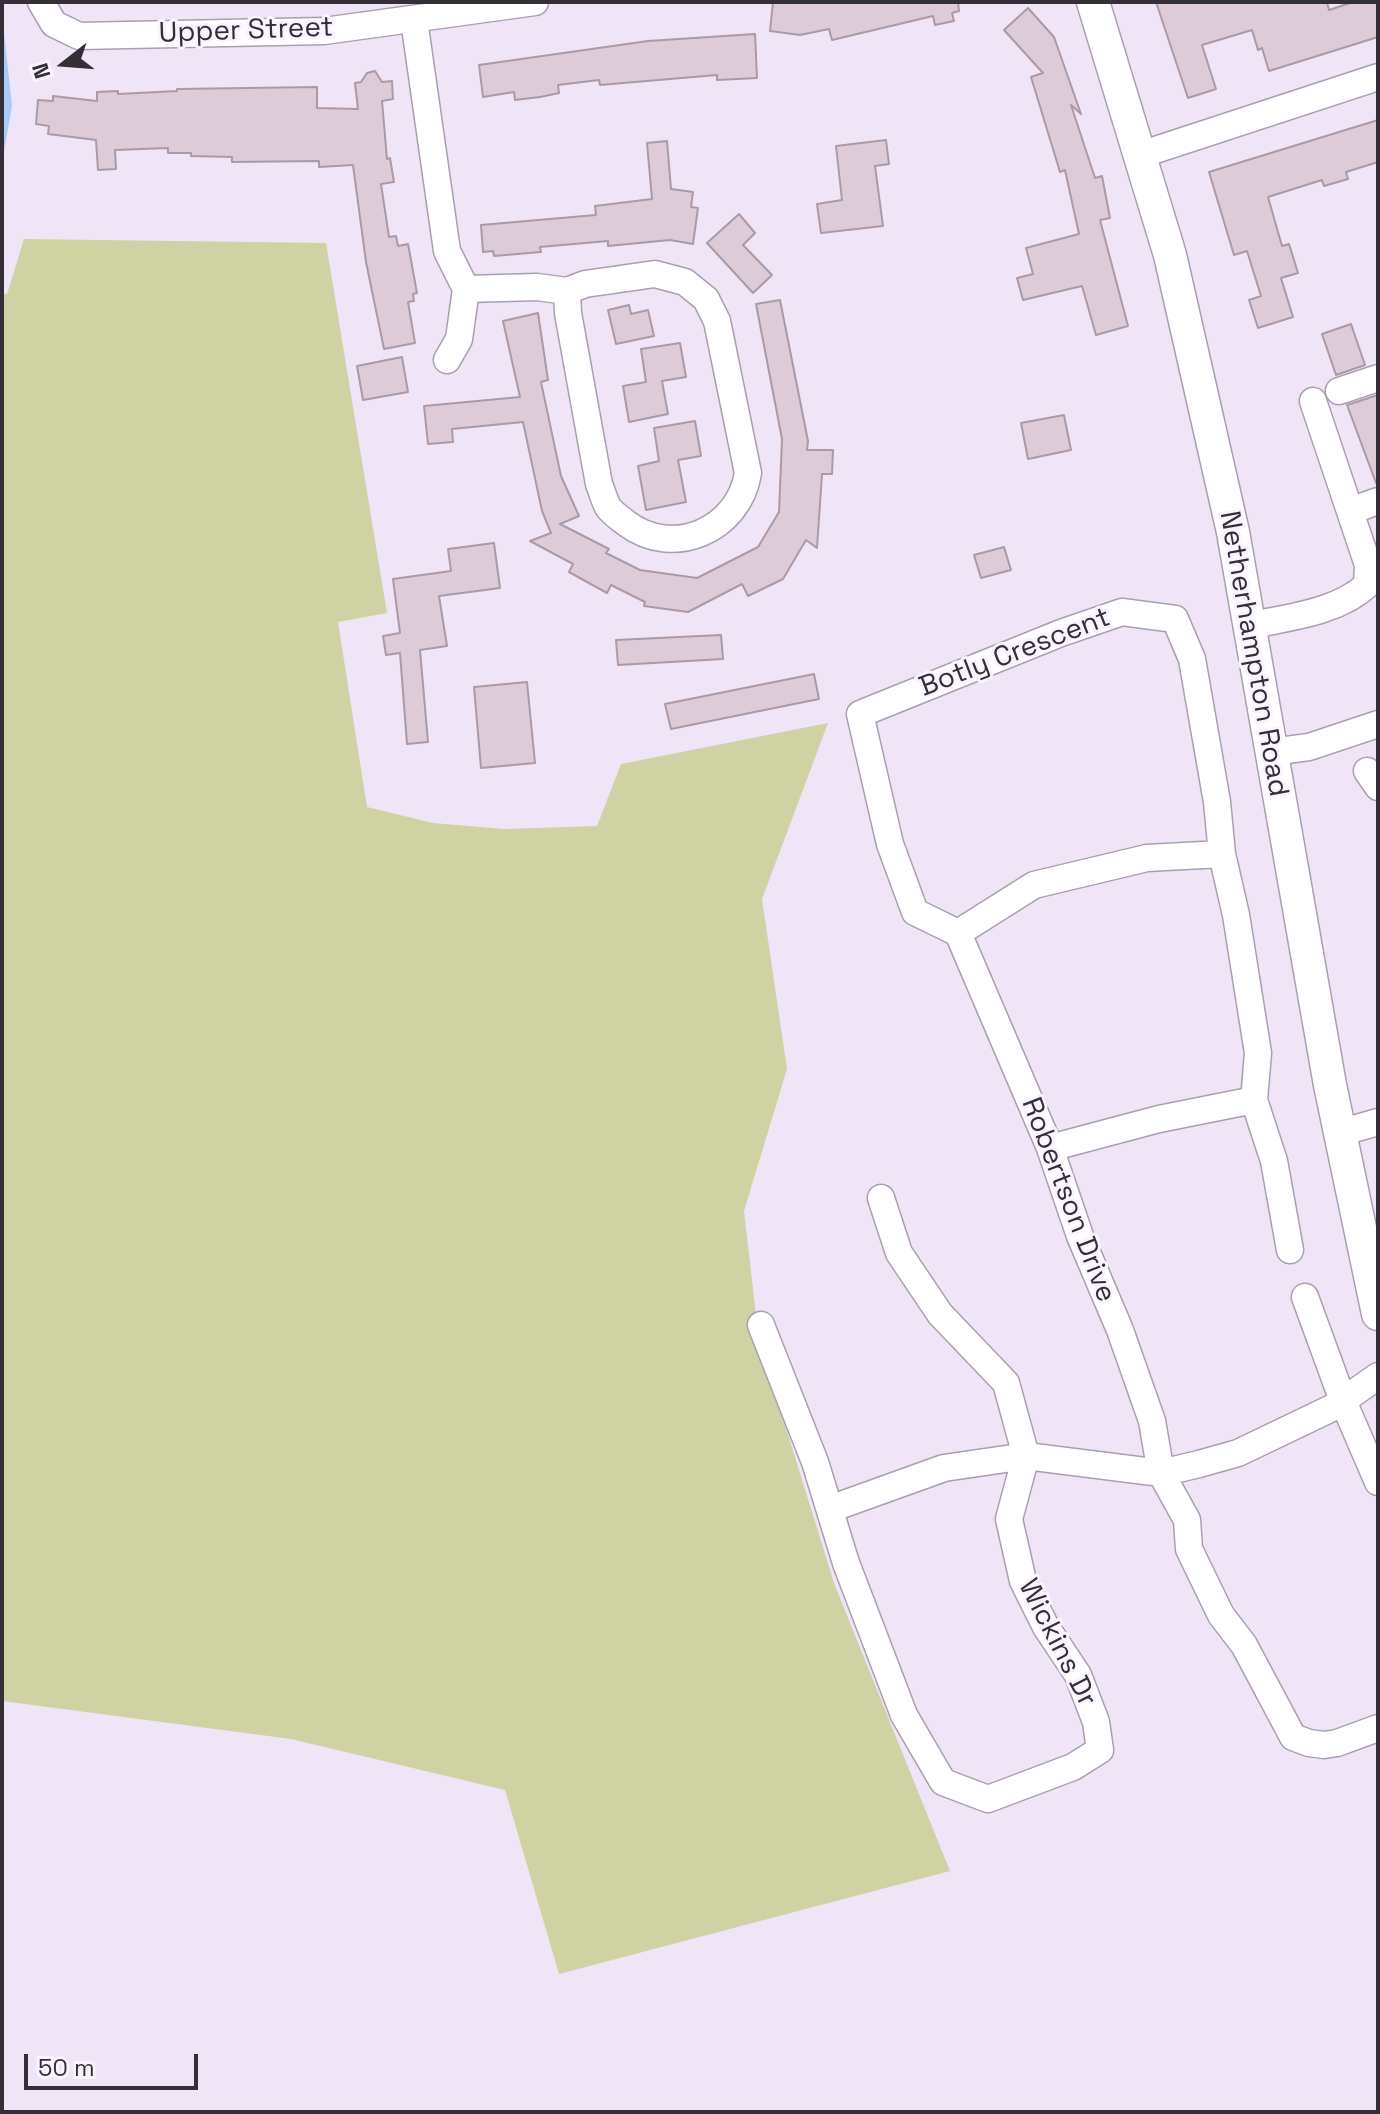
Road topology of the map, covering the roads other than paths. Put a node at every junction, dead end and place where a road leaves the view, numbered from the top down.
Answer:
1 (535, 2) edge
2 (1093, 2) edge
3 (451, 8) edge
4 (48, 13) edge
5 (414, 20) junction
6 (1378, 77) edge
7 (1140, 155) junction
8 (466, 289) junction
9 (567, 291) junction
10 (447, 360) dead end
11 (1378, 378) edge
12 (1339, 391) dead end
13 (1313, 401) dead end
14 (1378, 501) edge
15 (1350, 511) junction
16 (1249, 626) junction
17 (1378, 724) edge
18 (1271, 752) junction
19 (1222, 854) junction
20 (958, 933) junction
21 (1254, 1100) junction
22 (1378, 1122) edge
23 (1339, 1133) junction
24 (1050, 1148) junction
25 (881, 1198) dead end
26 (1290, 1250) dead end
27 (1305, 1297) dead end
28 (1378, 1314) edge
29 (761, 1325) dead end
30 (1378, 1376) edge
31 (1343, 1401) junction
32 (1026, 1456) junction
33 (1161, 1473) junction
34 (1378, 1482) edge
35 (830, 1509) junction
36 (1378, 1728) edge

1 - 3 street, Upper Street
2 - 7 main road, Netherhampton Road
3 - 5 street, Upper Street
4 - 5 street, Upper Street
5 - 8 street
6 - 7 street
7 - 16 main road, Netherhampton Road
8 - 9 street
8 - 10 street
9 - 9 street
11 - 12 street
13 - 15 street
14 - 15 street
15 - 16 street
16 - 18 main road, Netherhampton Road
17 - 18 street
18 - 23 main road, Netherhampton Road
19 - 20 street
19 - 20 street, Botly Crescent
19 - 21 street, Botly Crescent
20 - 24 street, Robertson Drive
21 - 24 street
21 - 26 street
22 - 23 street
23 - 28 main road, Netherhampton Road
24 - 33 street, Robertson Drive
25 - 32 street
27 - 31 street
29 - 35 street
30 - 31 street
31 - 33 street
31 - 34 street
32 - 33 street
32 - 35 street
32 - 35 street, Wickins Dr
33 - 36 street, Robertson Drive

